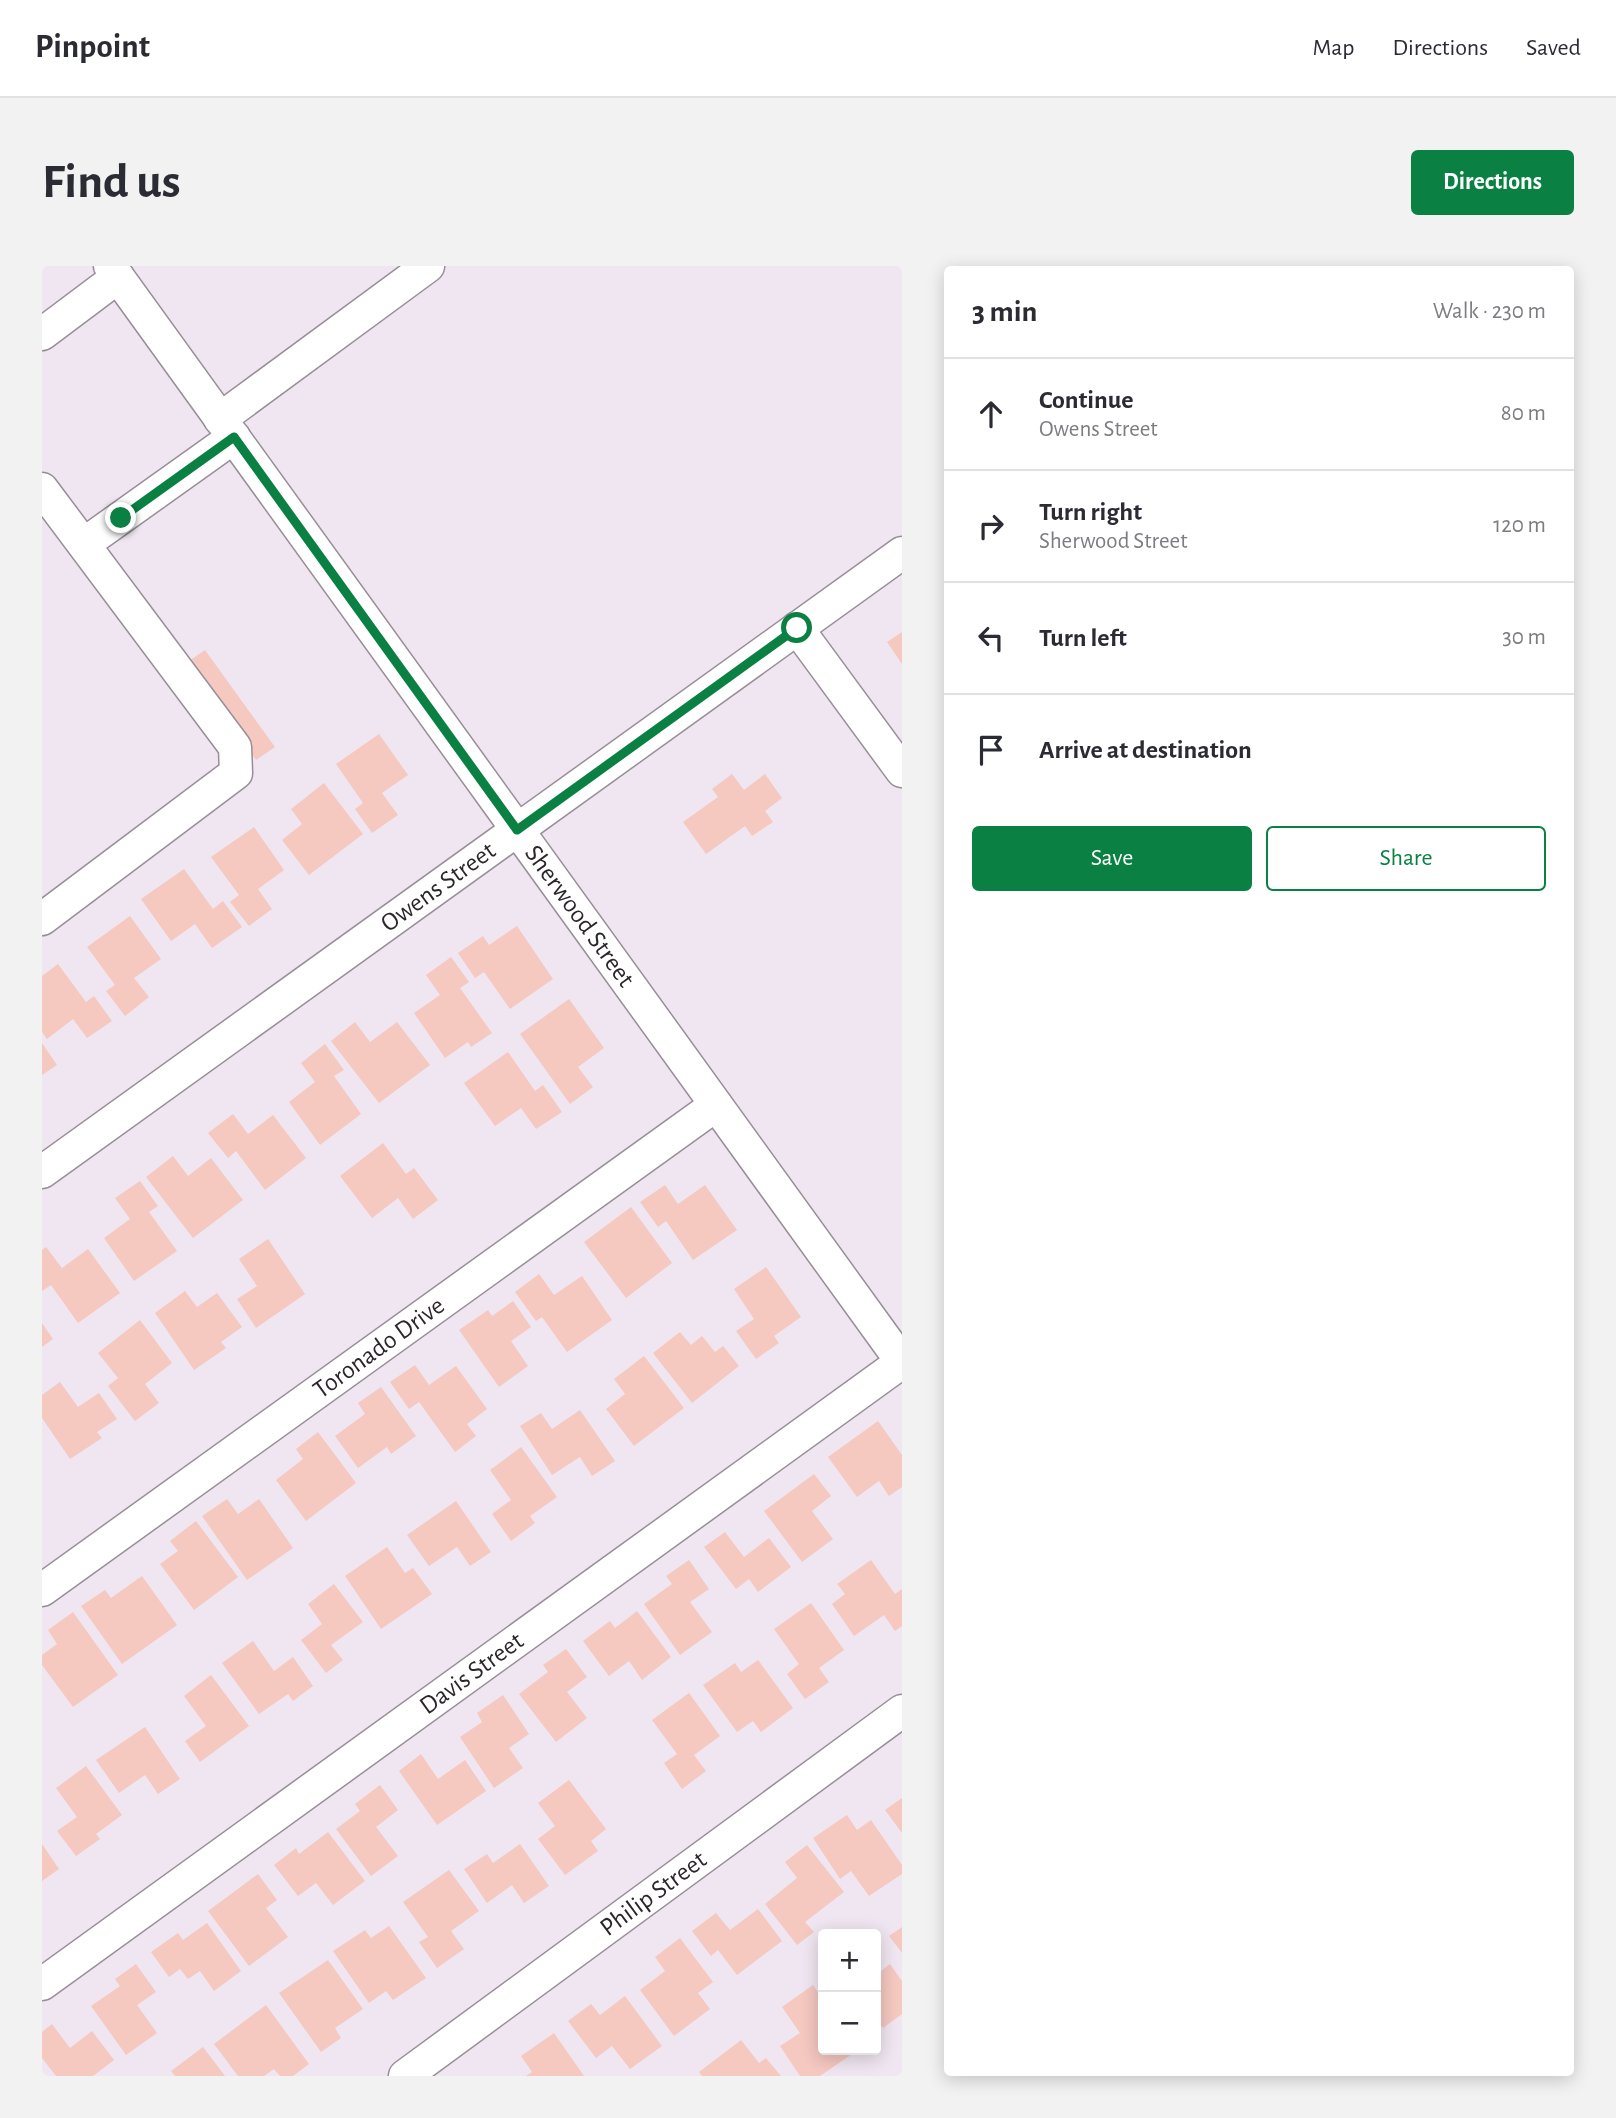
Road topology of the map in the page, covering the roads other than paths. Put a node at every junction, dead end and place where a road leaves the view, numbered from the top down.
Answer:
1 (428, 266) edge
2 (114, 272) edge
3 (42, 334) edge
4 (227, 428) junction
5 (42, 489) edge
6 (84, 544) junction
7 (902, 553) edge
8 (797, 628) junction
9 (902, 771) edge
10 (517, 830) junction
11 (42, 919) edge
12 (716, 1105) junction
13 (42, 1172) edge
14 (902, 1362) edge
15 (42, 1590) edge
16 (902, 1711) edge
17 (42, 1984) edge
18 (405, 2076) edge

1 - 4 street
2 - 3 street
2 - 4 street, Sherwood Street
4 - 6 street
4 - 10 street, Sherwood Street
5 - 6 street
6 - 11 street
7 - 8 street, Owens Street
8 - 9 street
8 - 10 street, Owens Street
10 - 12 street, Sherwood Street
10 - 13 street, Owens Street
12 - 14 street, Sherwood Street
12 - 15 street, Toronado Drive
14 - 17 street, Davis Street
16 - 18 street, Philip Street

